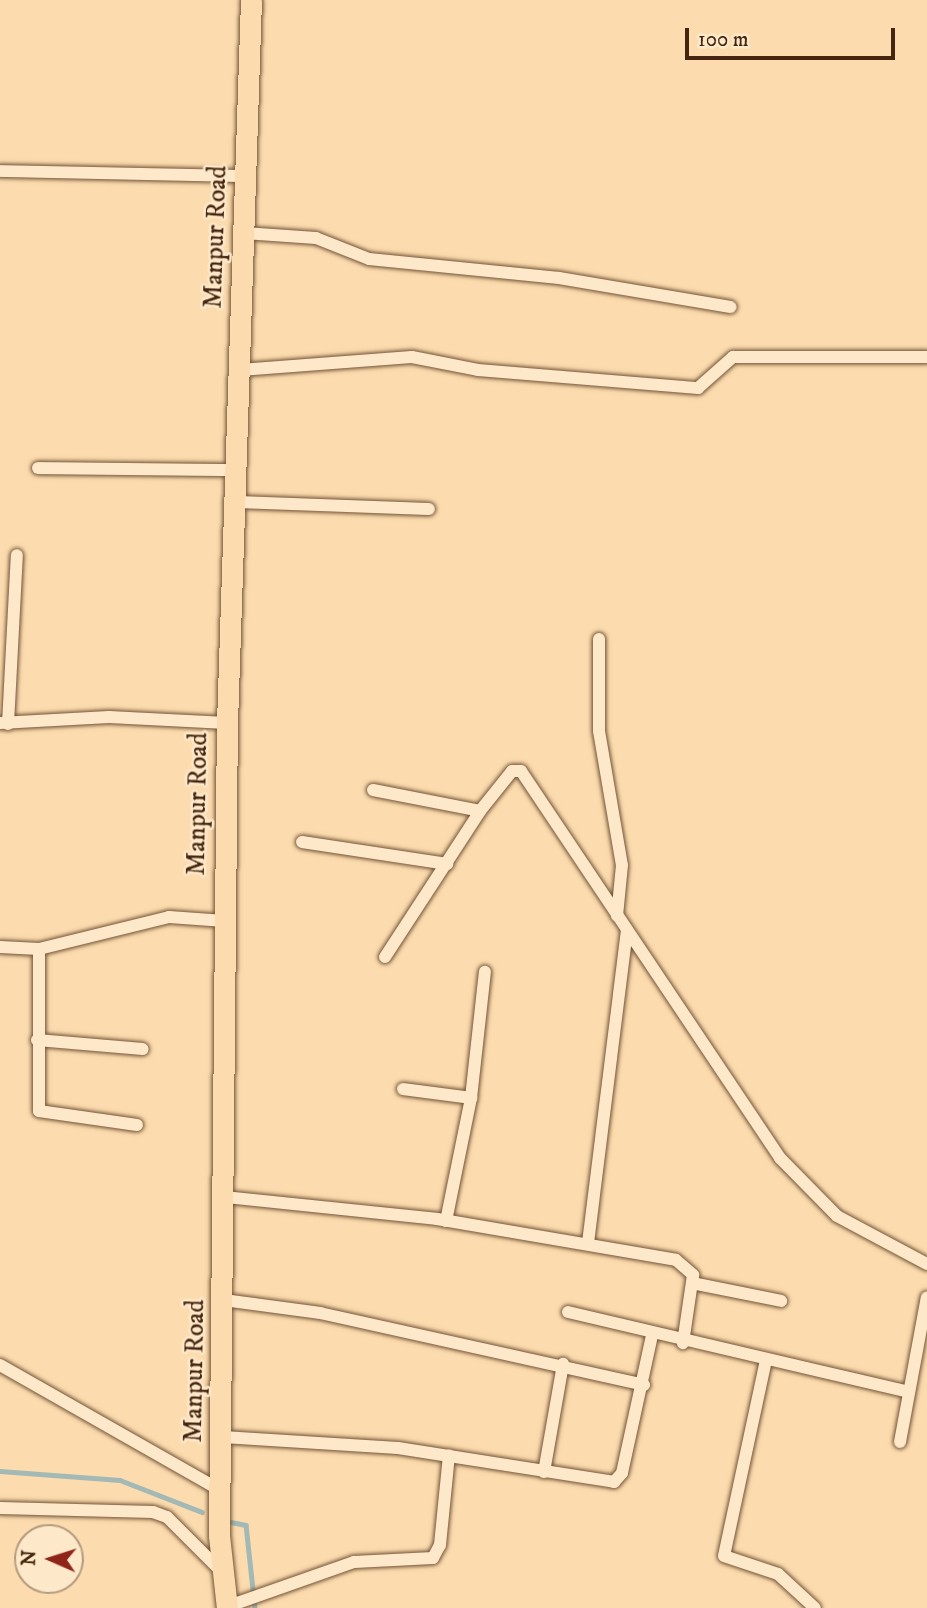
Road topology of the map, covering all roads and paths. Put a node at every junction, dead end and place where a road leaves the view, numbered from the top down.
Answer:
1 (251, 0) edge
2 (0, 171) edge
3 (246, 177) junction
4 (244, 233) junction
5 (731, 307) dead end
6 (927, 357) edge
7 (240, 370) junction
8 (38, 468) dead end
9 (238, 470) junction
10 (237, 502) junction
11 (429, 509) dead end
12 (17, 555) dead end
13 (600, 639) dead end
14 (4, 668) edge
15 (4, 723) edge
16 (228, 723) junction
17 (373, 790) dead end
18 (480, 811) junction
19 (302, 842) dead end
20 (447, 864) junction
21 (617, 916) junction
22 (225, 921) junction
23 (627, 930) junction
24 (0, 947) edge
25 (39, 949) junction
26 (385, 957) dead end
27 (485, 972) dead end
28 (37, 1040) junction
29 (143, 1049) dead end
30 (403, 1089) dead end
31 (471, 1098) junction
32 (136, 1125) dead end
33 (225, 1197) junction
34 (446, 1220) junction
35 (588, 1243) junction
36 (927, 1264) edge
37 (692, 1283) junction
38 (927, 1297) edge
39 (224, 1300) junction
40 (781, 1301) dead end
41 (568, 1312) dead end
42 (652, 1335) junction
43 (683, 1343) junction
44 (766, 1360) junction
45 (563, 1364) junction
46 (0, 1365) edge
47 (644, 1385) junction
48 (908, 1392) junction
49 (223, 1437) junction
50 (900, 1441) dead end
51 (449, 1455) junction
52 (544, 1472) junction
53 (220, 1490) junction
54 (0, 1508) edge
55 (221, 1572) junction
56 (231, 1606) edge
57 (815, 1608) edge

1 - 3 highway, Manpur Road
2 - 3 street
3 - 4 highway, Manpur Road
4 - 5 street
4 - 7 highway, Manpur Road
6 - 7 street
7 - 9 highway, Manpur Road
8 - 9 street
9 - 10 highway, Manpur Road
10 - 11 street
10 - 16 highway, Manpur Road
12 - 14 street
13 - 21 street
14 - 15 street
15 - 16 street
16 - 22 highway, Manpur Road
17 - 18 street
18 - 20 street
18 - 21 street
19 - 20 street
20 - 26 street
21 - 23 street
22 - 25 street
22 - 33 highway, Manpur Road
23 - 35 street
23 - 36 street
24 - 25 street
25 - 28 street
27 - 31 street
28 - 29 street
28 - 32 street
30 - 31 street
31 - 34 street
33 - 34 street
33 - 39 highway, Manpur Road
34 - 35 street
35 - 37 street
37 - 40 street
37 - 43 street
38 - 48 street
39 - 45 street
39 - 49 highway, Manpur Road
41 - 42 street
42 - 43 street
42 - 47 street
43 - 44 street
44 - 48 street
44 - 57 street
45 - 47 street
45 - 52 street
46 - 53 street
47 - 52 street
48 - 50 street
49 - 51 street
49 - 53 highway, Manpur Road
51 - 52 street
51 - 56 street
53 - 55 highway, Manpur Road
54 - 55 street
55 - 56 highway, Manpur Road

